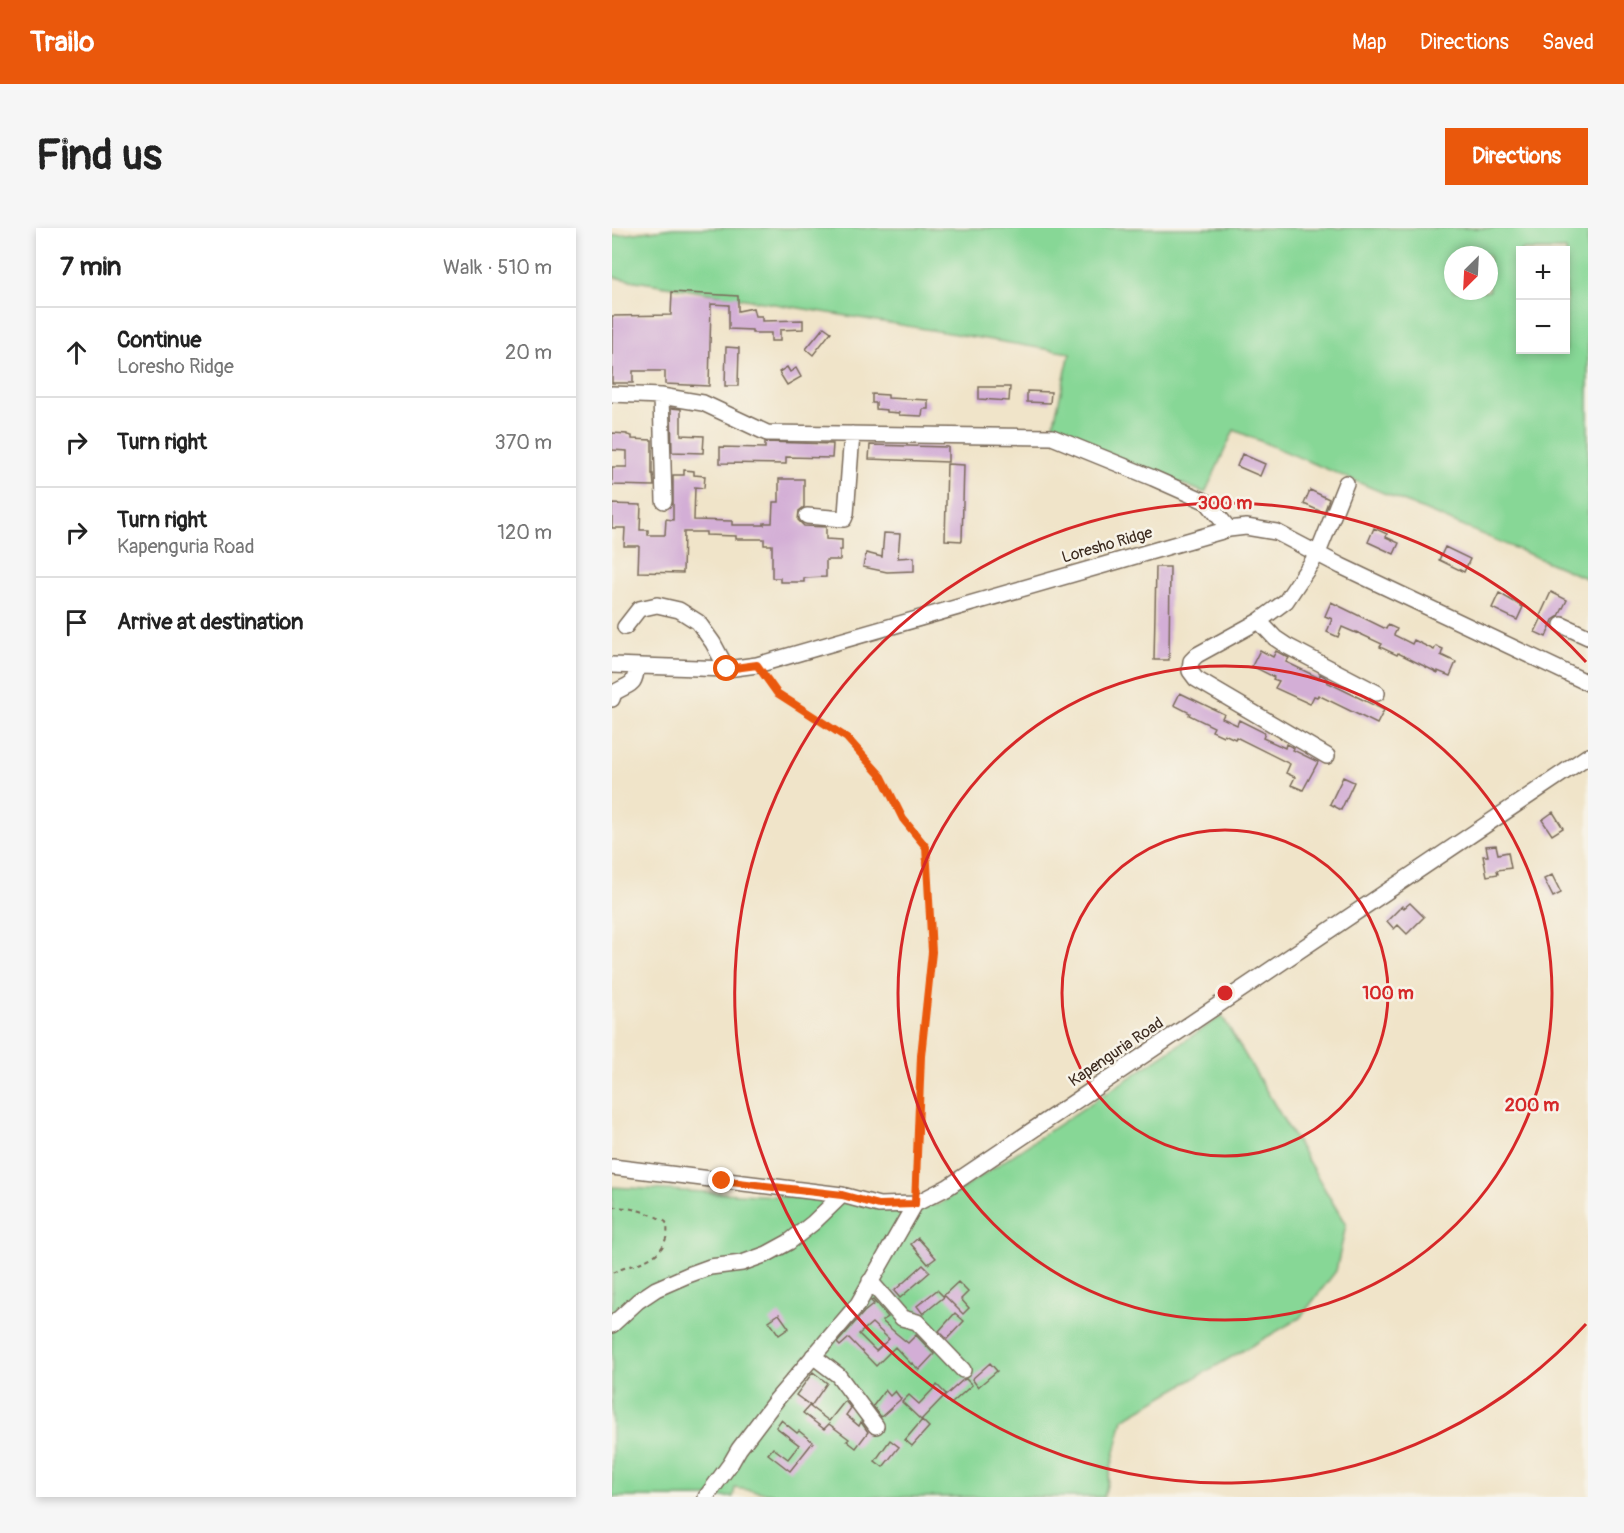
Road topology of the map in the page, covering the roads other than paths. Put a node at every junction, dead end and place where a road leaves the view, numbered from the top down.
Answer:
1 (612, 394) edge
2 (661, 396) junction
3 (852, 434) junction
4 (1346, 483) dead end
5 (664, 501) dead end
6 (807, 516) dead end
7 (1229, 529) junction
8 (1317, 553) junction
9 (1260, 621) junction
10 (1562, 626) dead end
11 (625, 627) dead end
12 (1588, 637) edge
13 (612, 664) edge
14 (637, 666) junction
15 (727, 669) junction
16 (1588, 683) edge
17 (1377, 693) dead end
18 (612, 699) edge
19 (1327, 756) dead end
20 (1588, 756) edge
21 (612, 1167) edge
22 (842, 1195) junction
23 (915, 1204) junction
24 (870, 1281) junction
25 (612, 1325) edge
26 (813, 1356) junction
27 (963, 1370) dead end
28 (876, 1426) dead end
29 (706, 1497) edge

1 - 2 street
2 - 3 street
2 - 5 street
3 - 6 street
3 - 7 street
4 - 8 street
7 - 8 street, Loresho Ridge
7 - 15 street, Loresho Ridge
8 - 9 street
8 - 16 street, Loresho Ridge
9 - 17 street
9 - 19 street
10 - 12 street
11 - 15 street
13 - 14 street, Loresho Ridge
14 - 15 street, Loresho Ridge
14 - 18 street
20 - 23 street, Kapenguria Road
21 - 22 street, Kapenguria Road
22 - 23 street, Kapenguria Road
22 - 25 street
23 - 24 street
24 - 26 street
24 - 27 street
26 - 28 street
26 - 29 street

